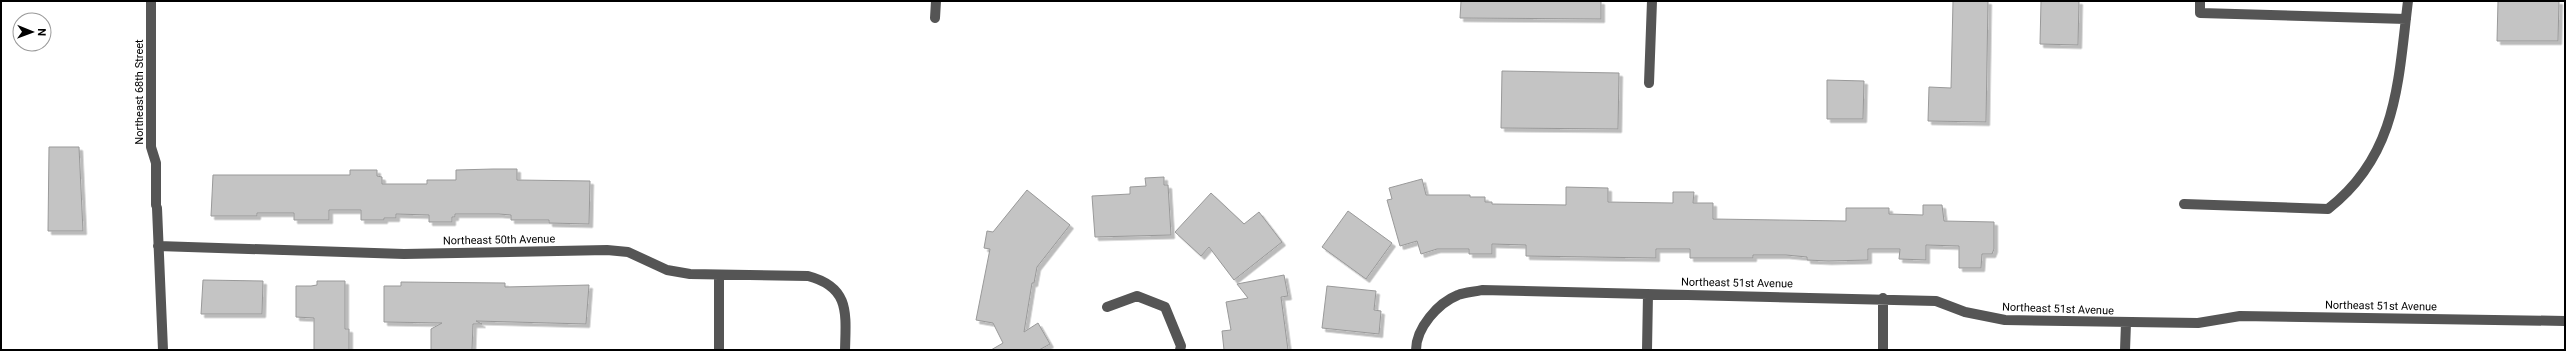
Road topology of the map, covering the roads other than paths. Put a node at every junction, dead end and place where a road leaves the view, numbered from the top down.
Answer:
1 (151, 1) edge
2 (936, 1) edge
3 (1652, 1) edge
4 (2200, 1) edge
5 (2408, 1) edge
6 (935, 18) dead end
7 (2406, 19) junction
8 (1649, 84) dead end
9 (2184, 204) dead end
10 (158, 246) junction
11 (719, 275) junction
12 (1648, 294) junction
13 (1883, 298) junction
14 (1107, 307) dead end
15 (2565, 321) edge
16 (2126, 323) junction
17 (163, 350) edge
18 (719, 350) edge
19 (845, 350) edge
20 (1180, 350) edge
21 (1416, 350) edge
22 (1647, 350) edge
23 (1882, 350) edge
24 (2125, 350) edge

1 - 10 street, Northeast 68th Street
2 - 6 street
3 - 8 street
4 - 7 street
5 - 7 street
7 - 9 street
10 - 11 street, Northeast 50th Avenue
10 - 17 street, Northeast 68th Street
11 - 18 street
11 - 19 street, Northeast 50th Avenue
12 - 13 street, Northeast 51st Avenue
12 - 21 street, Northeast 51st Avenue
12 - 22 street
13 - 16 street, Northeast 51st Avenue
13 - 23 street
14 - 20 street
15 - 16 street, Northeast 51st Avenue
16 - 24 street

